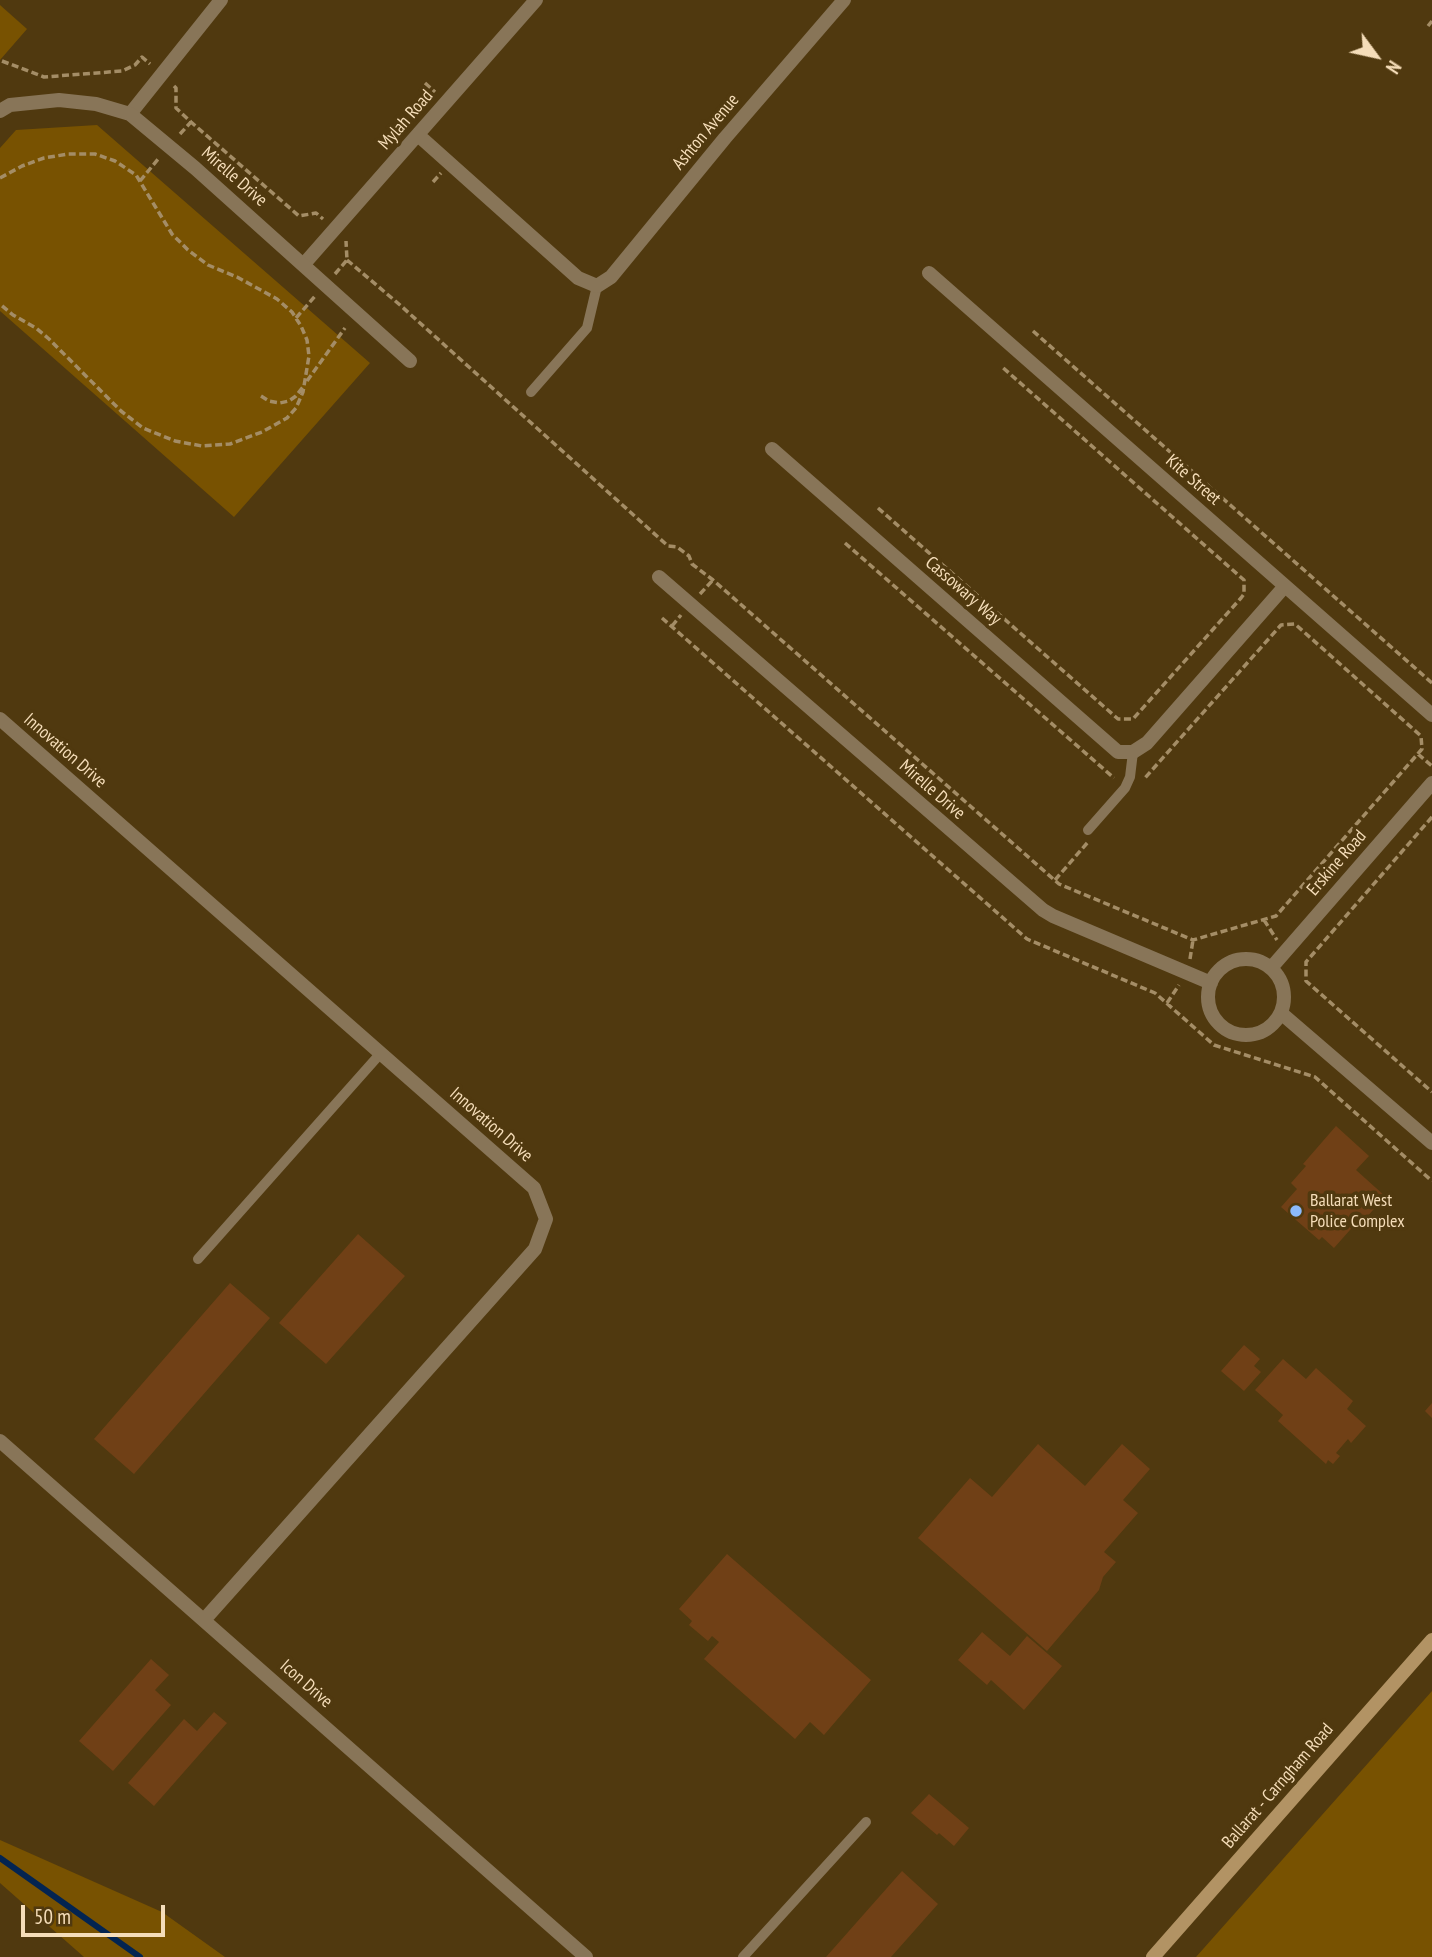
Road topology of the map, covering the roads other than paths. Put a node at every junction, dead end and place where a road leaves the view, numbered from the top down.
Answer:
1 (221, 0) edge
2 (536, 0) edge
3 (844, 0) edge
4 (0, 110) edge
5 (130, 114) junction
6 (418, 135) junction
7 (304, 264) junction
8 (929, 273) dead end
9 (597, 286) junction
10 (410, 361) dead end
11 (530, 392) dead end
12 (772, 449) dead end
13 (659, 577) dead end
14 (1285, 586) junction
15 (1432, 715) edge
16 (0, 719) edge
17 (1133, 752) junction
18 (1432, 783) edge
19 (1088, 830) dead end
20 (1271, 968) junction
21 (1211, 983) junction
22 (1281, 1013) junction
23 (380, 1054) junction
24 (1432, 1143) edge
25 (198, 1259) dead end
26 (0, 1441) edge
27 (204, 1620) junction
28 (1432, 1640) edge
29 (866, 1822) dead end
30 (586, 1957) edge
31 (743, 1957) edge
32 (1153, 1957) edge

1 - 5 street
2 - 6 street, Mylah Road
3 - 9 street, Ashton Avenue
4 - 5 street, Mirelle Drive
5 - 7 street, Mirelle Drive
6 - 7 street, Mylah Road
6 - 9 street
7 - 10 street, Mirelle Drive
8 - 14 street, Kite Street
9 - 11 lane
12 - 17 street, Cassowary Way
13 - 21 street, Mirelle Drive
14 - 15 street, Kite Street
14 - 17 street
16 - 23 street, Innovation Drive
17 - 19 lane
18 - 20 street, Erskine Road
20 - 21 street
20 - 22 street
21 - 22 street
22 - 24 street
23 - 25 lane
23 - 27 street, Innovation Drive
26 - 27 street, Icon Drive
27 - 30 street, Icon Drive
28 - 32 main road, Ballarat - Carngham Road
29 - 31 lane

